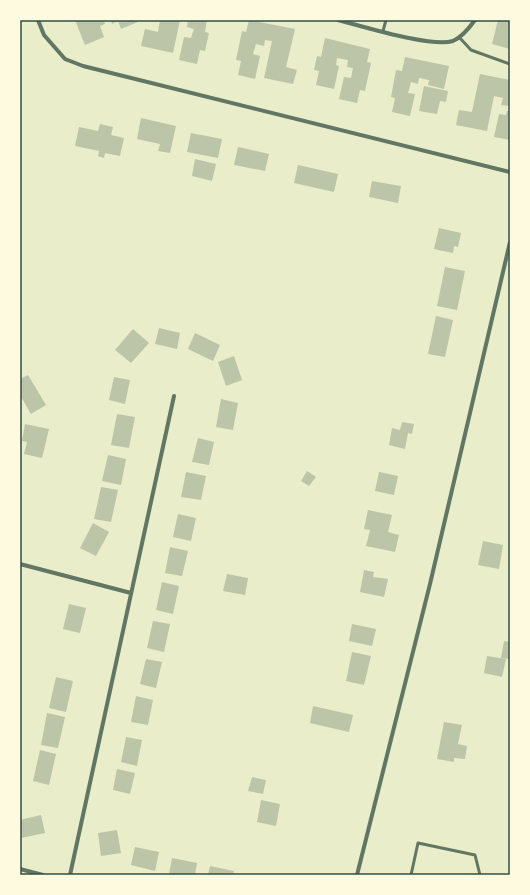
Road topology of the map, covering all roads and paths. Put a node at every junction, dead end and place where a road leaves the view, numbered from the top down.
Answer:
1 (38, 20) edge
2 (338, 20) edge
3 (386, 20) edge
4 (476, 20) edge
5 (383, 31) junction
6 (459, 37) junction
7 (510, 64) edge
8 (510, 172) edge
9 (510, 242) edge
10 (174, 396) dead end
11 (20, 564) edge
12 (131, 593) junction
13 (20, 869) edge
14 (44, 875) edge
15 (70, 875) edge
16 (357, 875) edge
17 (411, 875) edge
18 (480, 875) edge

1 - 8 street
2 - 5 street
3 - 5 lane
4 - 6 street
5 - 6 street
6 - 7 lane
9 - 16 street
10 - 12 street
11 - 12 street
12 - 15 street
13 - 14 street
17 - 18 lane

